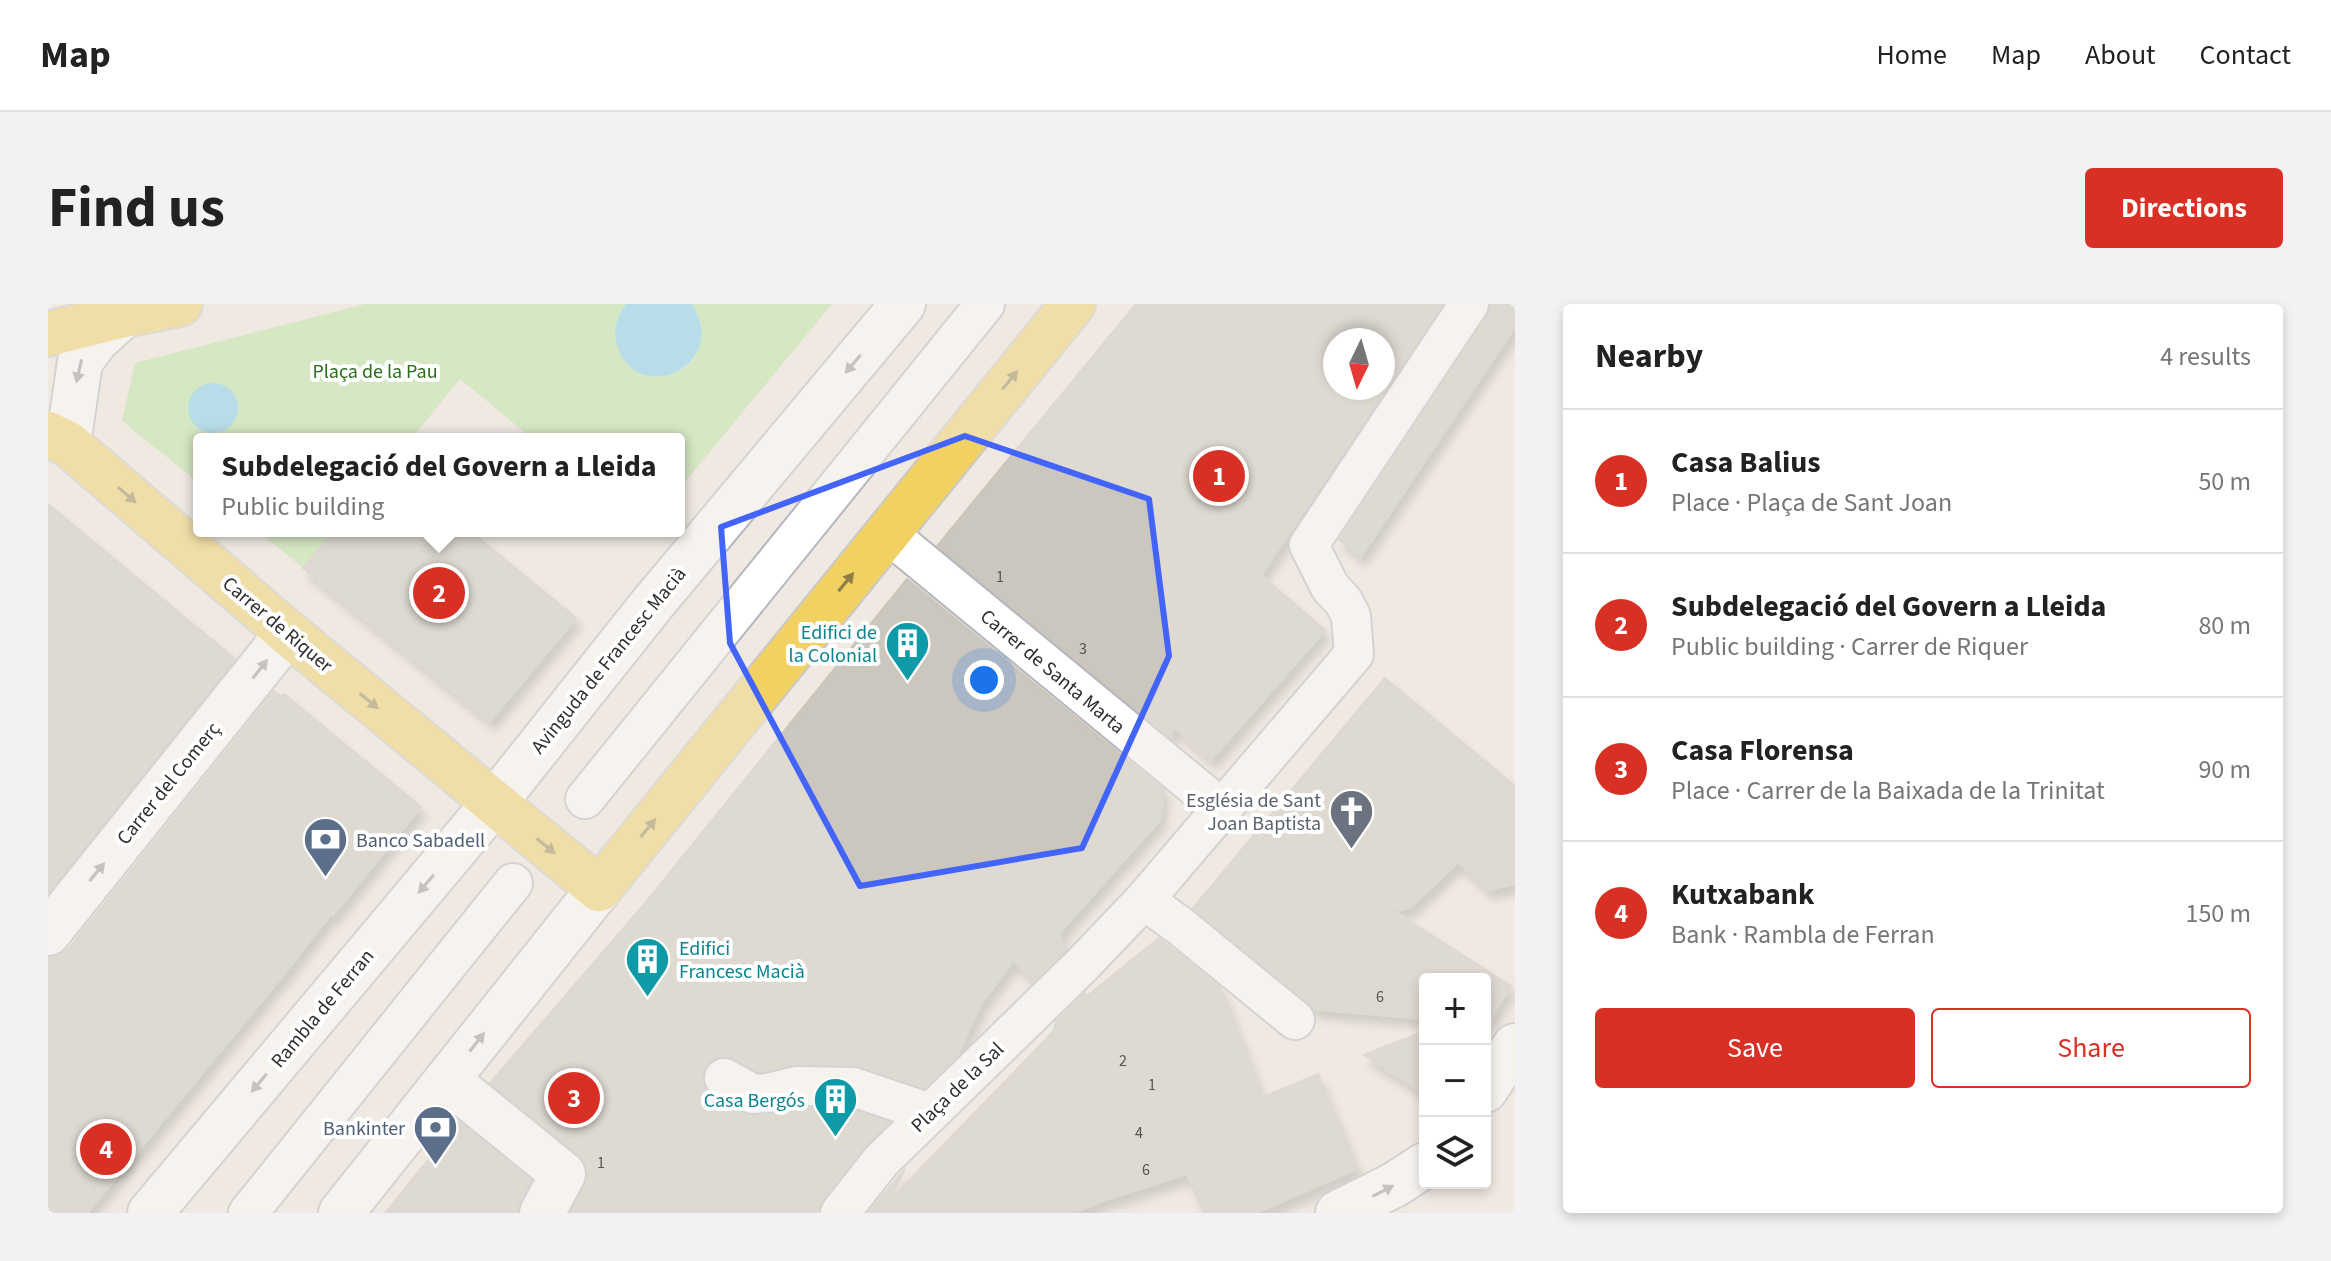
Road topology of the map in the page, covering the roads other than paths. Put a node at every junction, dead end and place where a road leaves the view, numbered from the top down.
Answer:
1 (180, 304) edge
2 (903, 304) edge
3 (985, 304) edge
4 (1073, 304) edge
5 (1469, 304) edge
6 (124, 315) junction
7 (48, 334) edge
8 (58, 439) edge
9 (886, 532) junction
10 (288, 633) junction
11 (585, 799) dead end
12 (494, 803) junction
13 (1221, 808) junction
14 (513, 883) dead end
15 (599, 889) junction
16 (1144, 900) junction
17 (48, 933) edge
18 (1295, 1020) dead end
19 (1515, 1046) edge
20 (724, 1078) dead end
21 (447, 1080) junction
22 (1491, 1081) edge
23 (930, 1113) junction
24 (1419, 1169) edge
25 (150, 1213) edge
26 (248, 1213) edge
27 (341, 1213) edge
28 (542, 1213) edge
29 (840, 1213) edge
30 (1338, 1213) edge

1 - 6 main road
2 -> 12 street, Avinguda de Francesc Macià
3 - 11 street
9 -> 4 main road
5 - 13 street, Plaça de la Sal
6 - 7 main road
6 -> 8 street, Carrer de Riquer
8 -> 10 main road, Carrer de Riquer
9 - 13 street, Carrer de Santa Marta
15 -> 9 main road
10 -> 12 main road, Carrer de Riquer
17 -> 10 street, Carrer del Comerç
12 -> 15 main road
12 -> 25 street, Rambla de Ferran
13 - 16 street, Plaça de la Sal
14 - 26 street
21 -> 15 street
16 - 18 street
16 - 23 street, Plaça de la Sal
19 - 22 street
20 - 23 street
21 - 27 street
21 - 28 street
23 - 29 street, Plaça de la Sal
30 -> 24 street

